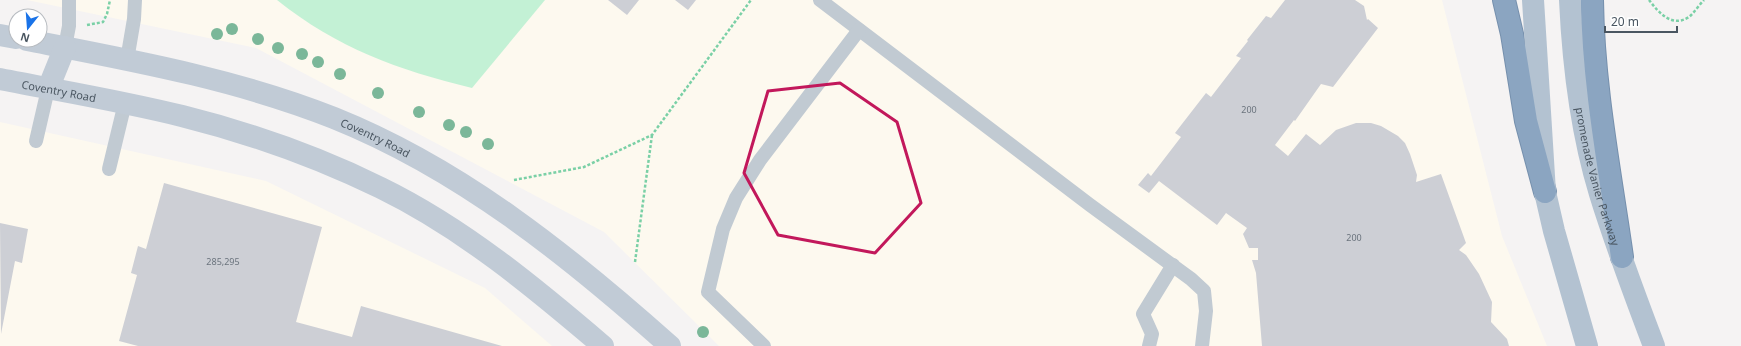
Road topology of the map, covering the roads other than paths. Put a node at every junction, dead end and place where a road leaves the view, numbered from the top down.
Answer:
1 (69, 0) edge
2 (135, 0) edge
3 (820, 0) edge
4 (1504, 0) edge
5 (1533, 0) edge
6 (1570, 0) edge
7 (1592, 0) edge
8 (859, 30) junction
9 (48, 44) edge
10 (65, 47) junction
11 (127, 60) junction
12 (0, 79) edge
13 (48, 89) junction
14 (125, 103) junction
15 (36, 141) dead end
16 (109, 169) dead end
17 (1545, 192) junction
18 (1622, 257) junction
19 (1172, 265) junction
20 (603, 346) edge
21 (670, 346) edge
22 (764, 346) edge
23 (1149, 346) edge
24 (1202, 346) edge
25 (1587, 346) edge
26 (1654, 346) edge

1 - 10 lane
2 - 11 lane
3 - 8 lane
4 - 17 highway
5 - 17 main road
6 - 18 main road, promenade Vanier Parkway
7 - 18 highway
8 - 19 lane
8 - 22 lane
9 - 10 main road, Coventry Road
10 - 11 main road, Coventry Road
10 - 13 main road
11 - 21 main road, Coventry Road
12 - 13 main road, Coventry Road
13 - 14 main road, Coventry Road
13 - 15 lane
14 - 16 lane
14 - 20 main road, Coventry Road
17 - 25 main road
18 - 26 main road, promenade Vanier Parkway
19 - 23 lane
19 - 24 lane

